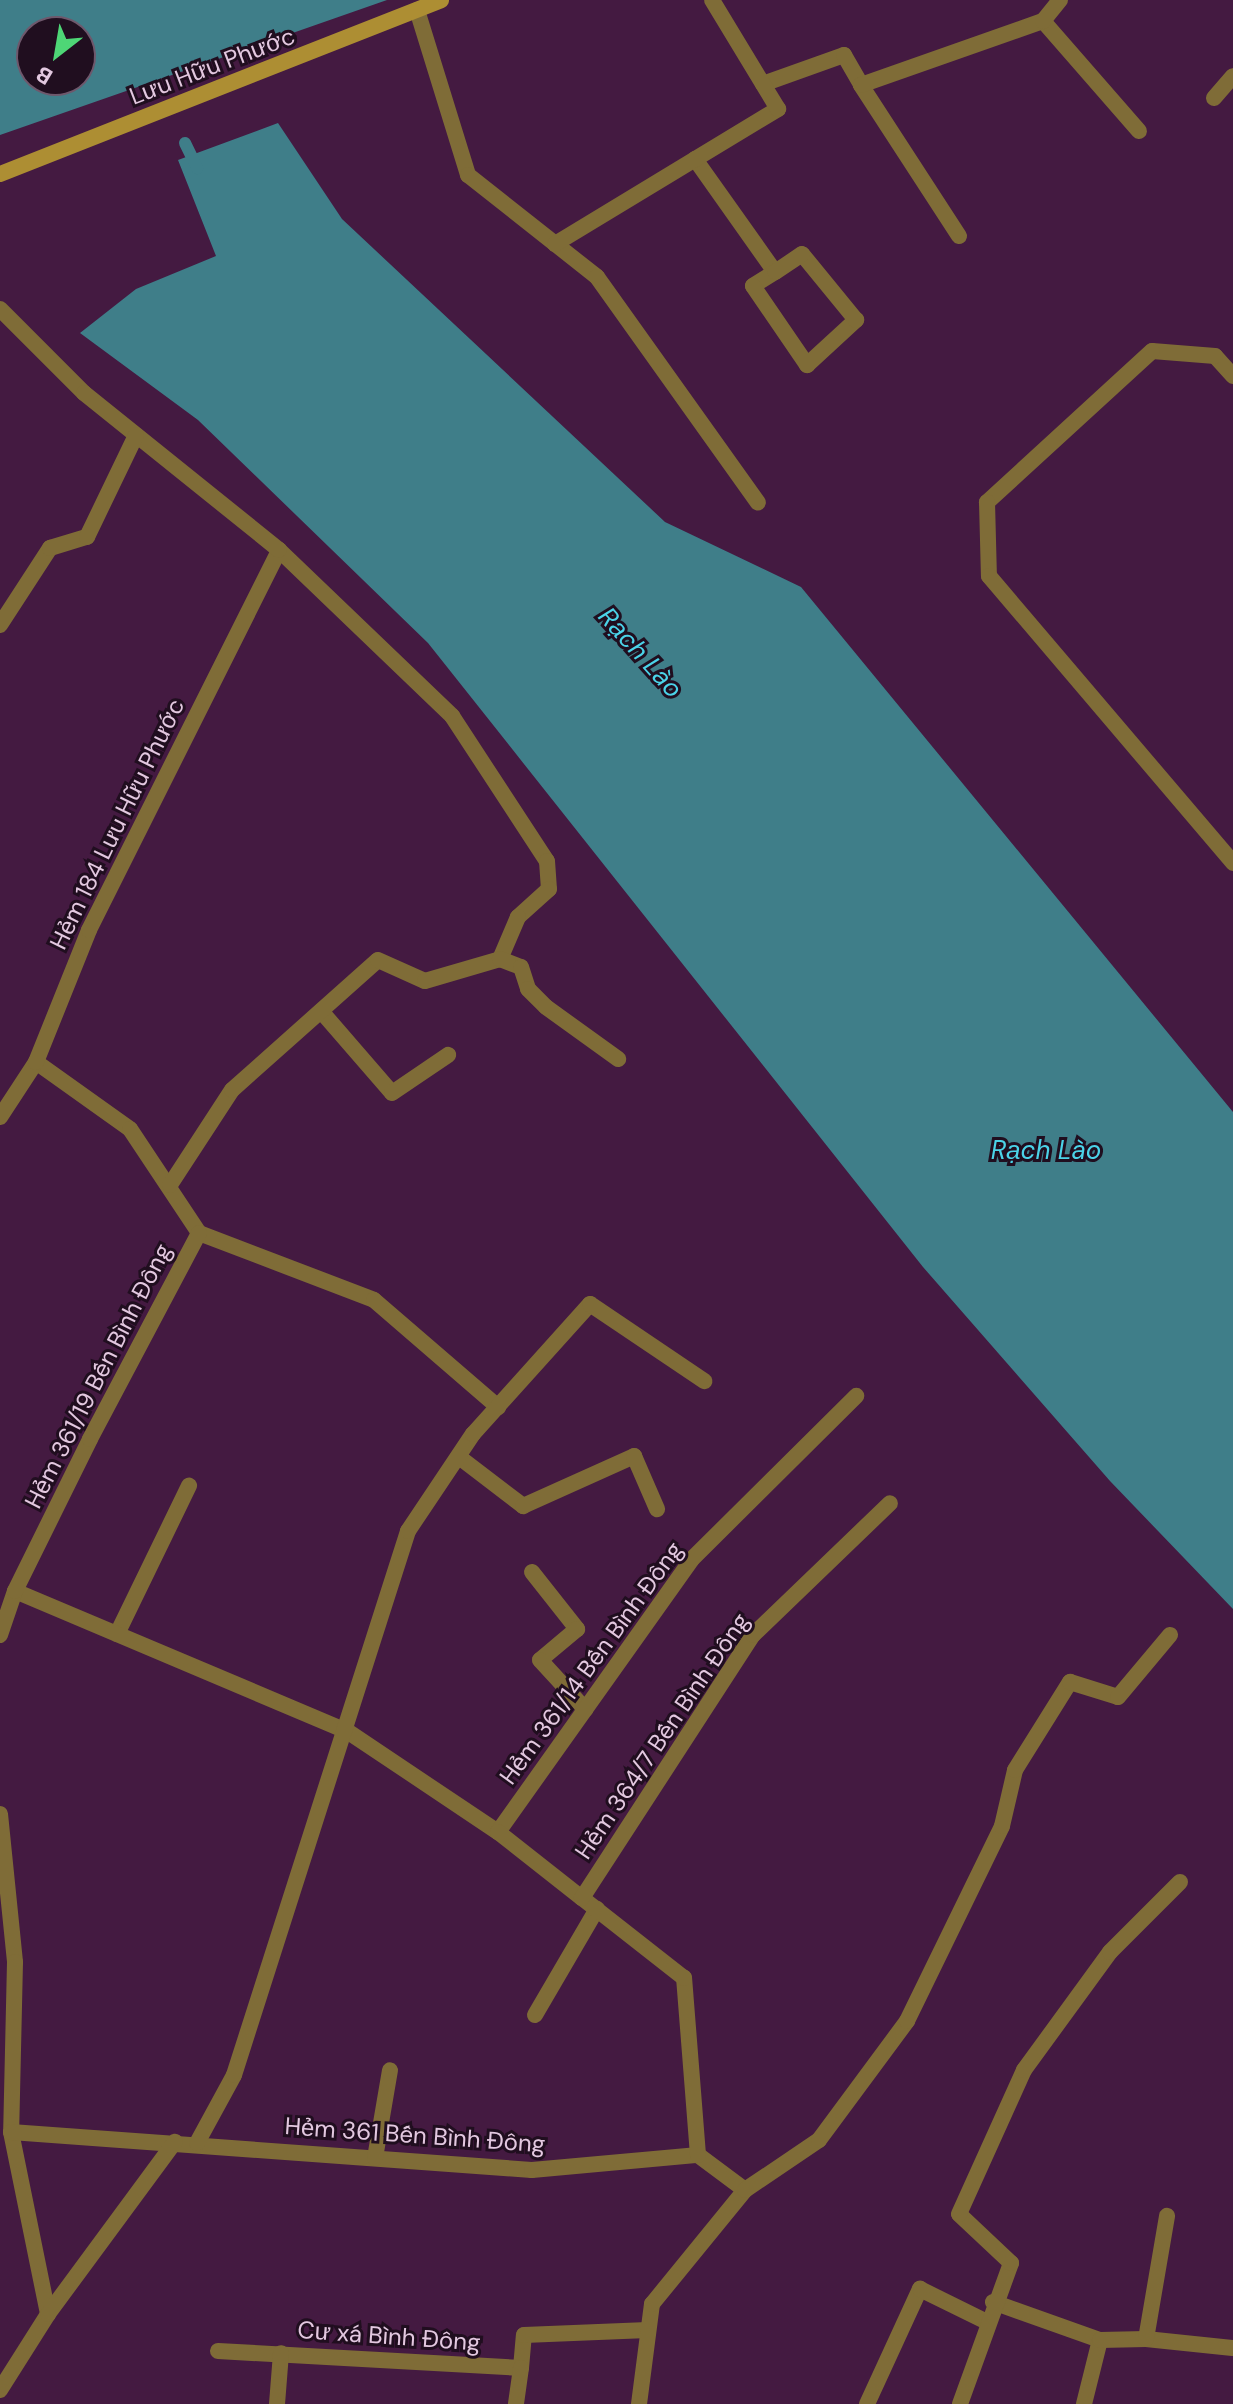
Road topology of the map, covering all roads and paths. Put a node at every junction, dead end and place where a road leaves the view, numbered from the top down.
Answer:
1 (441, 0) edge
2 (712, 0) edge
3 (1060, 0) edge
4 (417, 10) junction
5 (1043, 21) junction
6 (1233, 76) edge
7 (763, 84) junction
8 (861, 85) junction
9 (1214, 98) dead end
10 (1139, 131) dead end
11 (695, 159) junction
12 (0, 174) edge
13 (959, 236) dead end
14 (555, 244) junction
15 (775, 272) junction
16 (0, 309) edge
17 (1233, 376) edge
18 (136, 435) junction
19 (758, 503) dead end
20 (279, 550) junction
21 (0, 625) edge
22 (1233, 863) edge
23 (500, 959) junction
24 (321, 1011) junction
25 (448, 1055) dead end
26 (618, 1059) dead end
27 (36, 1062) junction
28 (0, 1117) edge
29 (170, 1185) junction
30 (199, 1233) junction
31 (704, 1381) dead end
32 (856, 1396) dead end
33 (498, 1407) junction
34 (459, 1457) junction
35 (189, 1486) dead end
36 (890, 1503) dead end
37 (657, 1509) dead end
38 (532, 1572) dead end
39 (15, 1591) junction
40 (117, 1634) junction
41 (0, 1635) edge
42 (1170, 1635) dead end
43 (585, 1709) junction
44 (347, 1731) junction
45 (0, 1814) edge
46 (498, 1832) junction
47 (1180, 1882) dead end
48 (582, 1898) junction
49 (597, 1909) junction
50 (535, 2015) dead end
51 (390, 2070) dead end
52 (11, 2132) junction
53 (175, 2142) junction
54 (197, 2143) junction
55 (698, 2155) junction
56 (375, 2158) junction
57 (745, 2190) junction
58 (1167, 2216) dead end
59 (993, 2302) junction
60 (48, 2314) junction
61 (987, 2322) junction
62 (648, 2330) junction
63 (1146, 2339) junction
64 (1100, 2340) junction
65 (1233, 2348) edge
66 (218, 2351) dead end
67 (281, 2353) junction
68 (521, 2368) junction
69 (0, 2390) edge
70 (277, 2404) edge
71 (516, 2404) edge
72 (639, 2404) edge
73 (867, 2404) edge
74 (960, 2404) edge
75 (1084, 2404) edge

1 - 4 street, Lưu Hữu Phước
2 - 7 street
3 - 5 street
4 - 12 street, Lưu Hữu Phước
4 - 14 street
5 - 8 street
5 - 10 street
6 - 9 street
7 - 8 street
7 - 11 street
8 - 13 street
11 - 14 street
11 - 15 street
14 - 19 street
15 - 15 street
16 - 18 street
17 - 22 street
18 - 20 street
18 - 21 street
20 - 23 street
20 - 27 street, Hẻm 184 Lưu Hữu Phước
23 - 24 street
23 - 26 street
24 - 25 street
24 - 29 street
27 - 28 street, Hẻm 184 Lưu Hữu Phước
27 - 29 street, Hẻm 361/19 Bến Bình Đông
29 - 30 street, Hẻm 361/19 Bến Bình Đông
30 - 33 street
30 - 39 street, Hẻm 361/19 Bến Bình Đông
31 - 33 street
32 - 43 street, Hẻm 361/14 Bến Bình Đông
33 - 34 street
34 - 37 street
34 - 44 street
35 - 40 street
36 - 48 street, Hẻm 364/7 Bến Bình Đông
38 - 43 street
39 - 40 street
39 - 41 street, Hẻm 361/19 Bến Bình Đông
40 - 44 street
42 - 57 street
43 - 46 street, Hẻm 361/14 Bến Bình Đông
44 - 46 street
44 - 54 street
45 - 52 street
46 - 48 street, Hẻm 364/7 Bến Bình Đông
47 - 59 street
48 - 49 street, Hẻm 364/7 Bến Bình Đông
49 - 50 street
49 - 55 street, Hẻm 364/7 Bến Bình Đông
51 - 56 street
52 - 53 street, Hẻm 361 Bến Bình Đông
52 - 60 street
53 - 54 street, Hẻm 361 Bến Bình Đông
53 - 60 street
54 - 56 street, Hẻm 361 Bến Bình Đông
55 - 56 street, Hẻm 361 Bến Bình Đông
55 - 57 street
57 - 62 street
58 - 63 street
59 - 61 street
59 - 64 street
60 - 69 street
61 - 73 street
61 - 74 street
62 - 68 street
62 - 72 street
63 - 64 street
63 - 65 street
64 - 75 street
66 - 67 street, Cư xá Bình Đông
67 - 68 street, Cư xá Bình Đông
67 - 70 street
68 - 71 street

